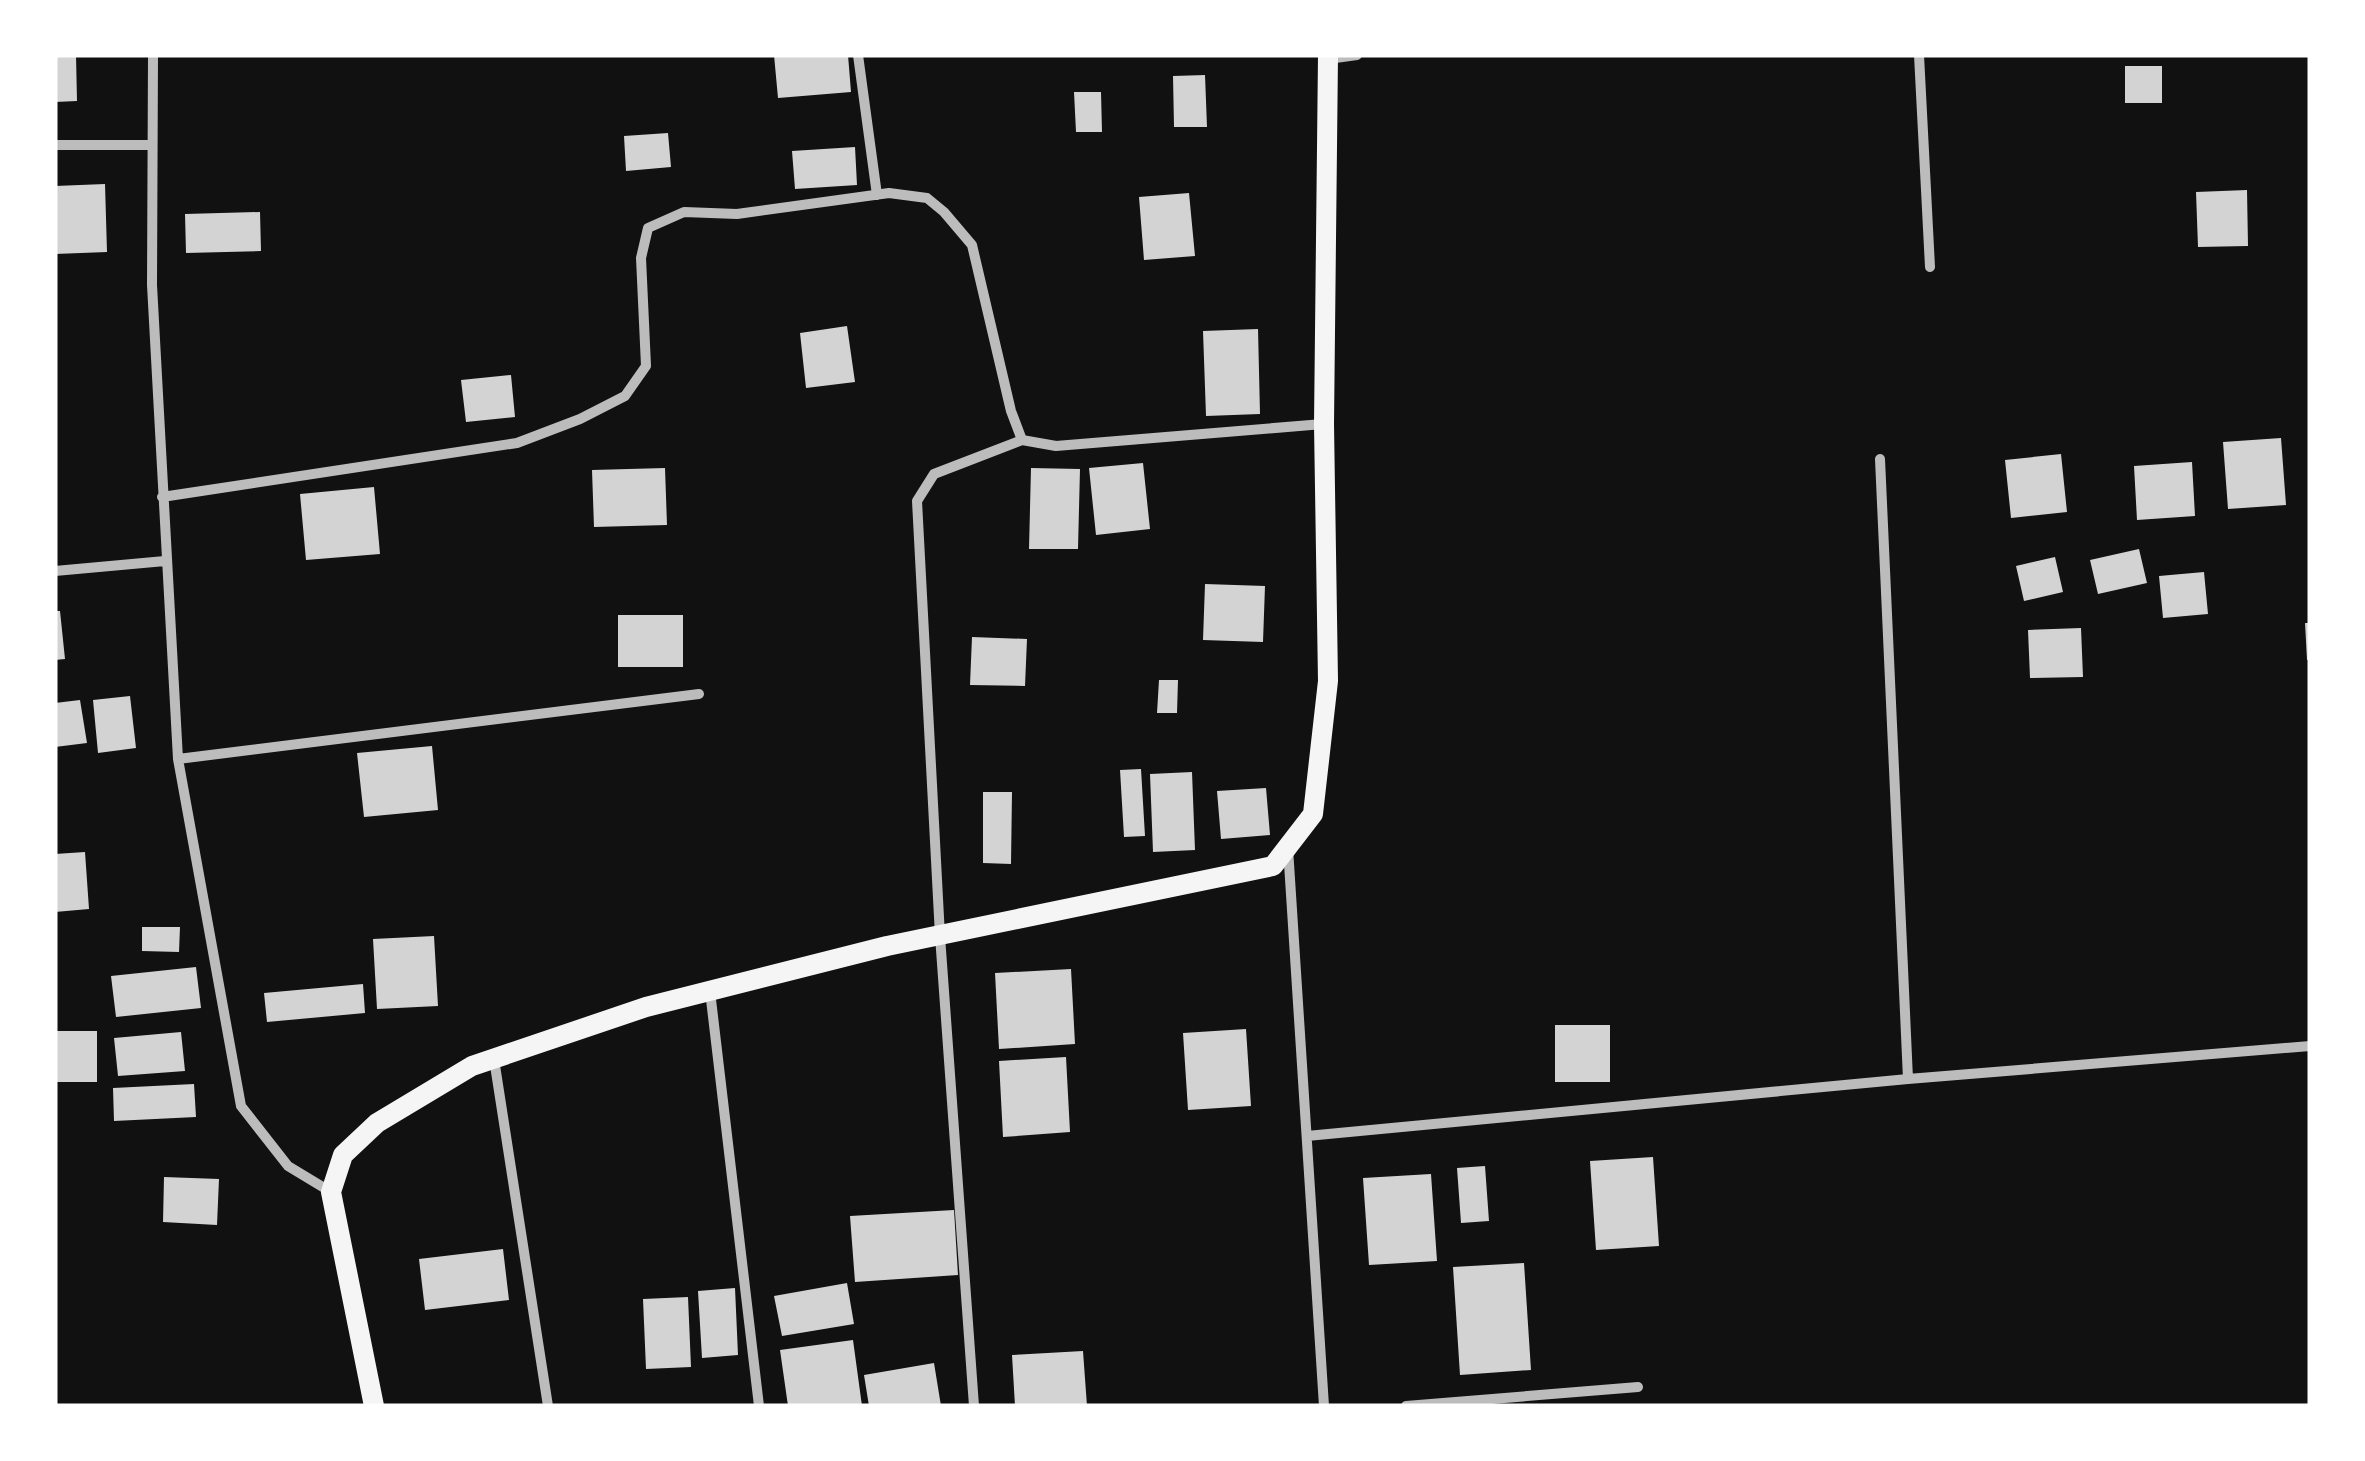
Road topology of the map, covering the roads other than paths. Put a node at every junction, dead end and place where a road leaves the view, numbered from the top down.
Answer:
1 (153, 55) edge
2 (858, 55) edge
3 (1357, 55) edge
4 (1919, 55) edge
5 (1328, 57) edge
6 (55, 145) edge
7 (152, 145) junction
8 (877, 195) junction
9 (1930, 266) dead end
10 (1324, 424) junction
11 (1022, 440) junction
12 (1880, 459) dead end
13 (162, 497) junction
14 (165, 561) junction
15 (55, 571) edge
16 (699, 694) dead end
17 (178, 759) junction
18 (1288, 847) junction
19 (940, 936) junction
20 (710, 991) junction
21 (2310, 1046) edge
22 (494, 1059) junction
23 (1908, 1080) junction
24 (1307, 1136) junction
25 (331, 1192) junction
26 (1638, 1387) dead end
27 (374, 1406) edge
28 (548, 1406) edge
29 (759, 1406) edge
30 (974, 1406) edge
31 (1324, 1406) edge
32 (1406, 1406) edge

1 - 7 street
2 - 8 street
3 - 5 street
4 - 9 street
5 - 10 main road
6 - 7 street
7 - 13 street
8 - 11 street
8 - 13 street
10 - 11 street
10 - 18 main road
11 - 19 street
12 - 23 street
13 - 14 street
14 - 15 street
14 - 17 street
16 - 17 street
17 - 25 street
18 - 19 main road
18 - 24 street
19 - 20 main road
19 - 30 street
20 - 22 main road
20 - 29 street
21 - 23 street
22 - 25 main road
22 - 28 street
23 - 24 street
24 - 31 street
25 - 27 main road
26 - 32 street

